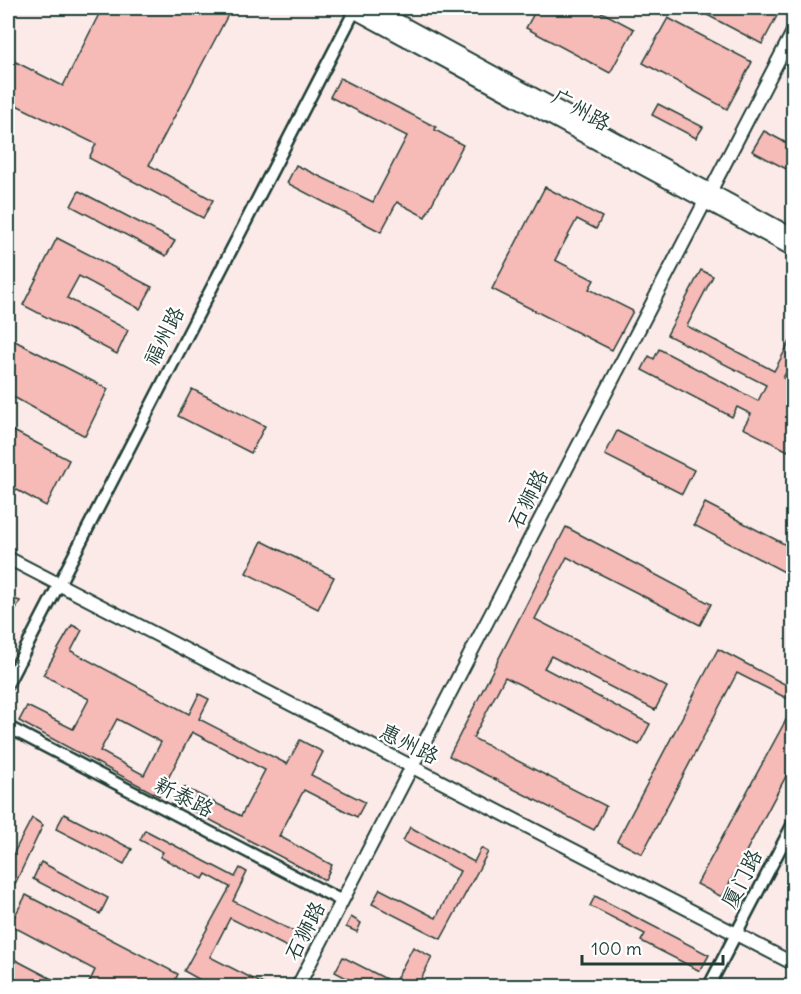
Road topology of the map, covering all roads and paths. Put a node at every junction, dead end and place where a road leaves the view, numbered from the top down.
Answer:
1 (353, 8) edge
2 (372, 8) edge
3 (794, 30) edge
4 (707, 197) junction
5 (794, 237) edge
6 (794, 249) edge
7 (8, 558) edge
8 (8, 683) edge
9 (8, 727) edge
10 (794, 822) edge
11 (342, 901) junction
12 (794, 964) edge
13 (298, 987) edge
14 (709, 987) edge

1 - 4 main road, 广州路
1 - 8 street, 福州路
2 - 4 main road, 广州路
3 - 4 street, 石狮路
4 - 5 main road, 广州路
4 - 6 main road, 广州路
4 - 11 street, 石狮路
7 - 12 street, 惠州路
9 - 11 street, 新泰路
10 - 14 street, 厦门路
11 - 13 street, 石狮路

